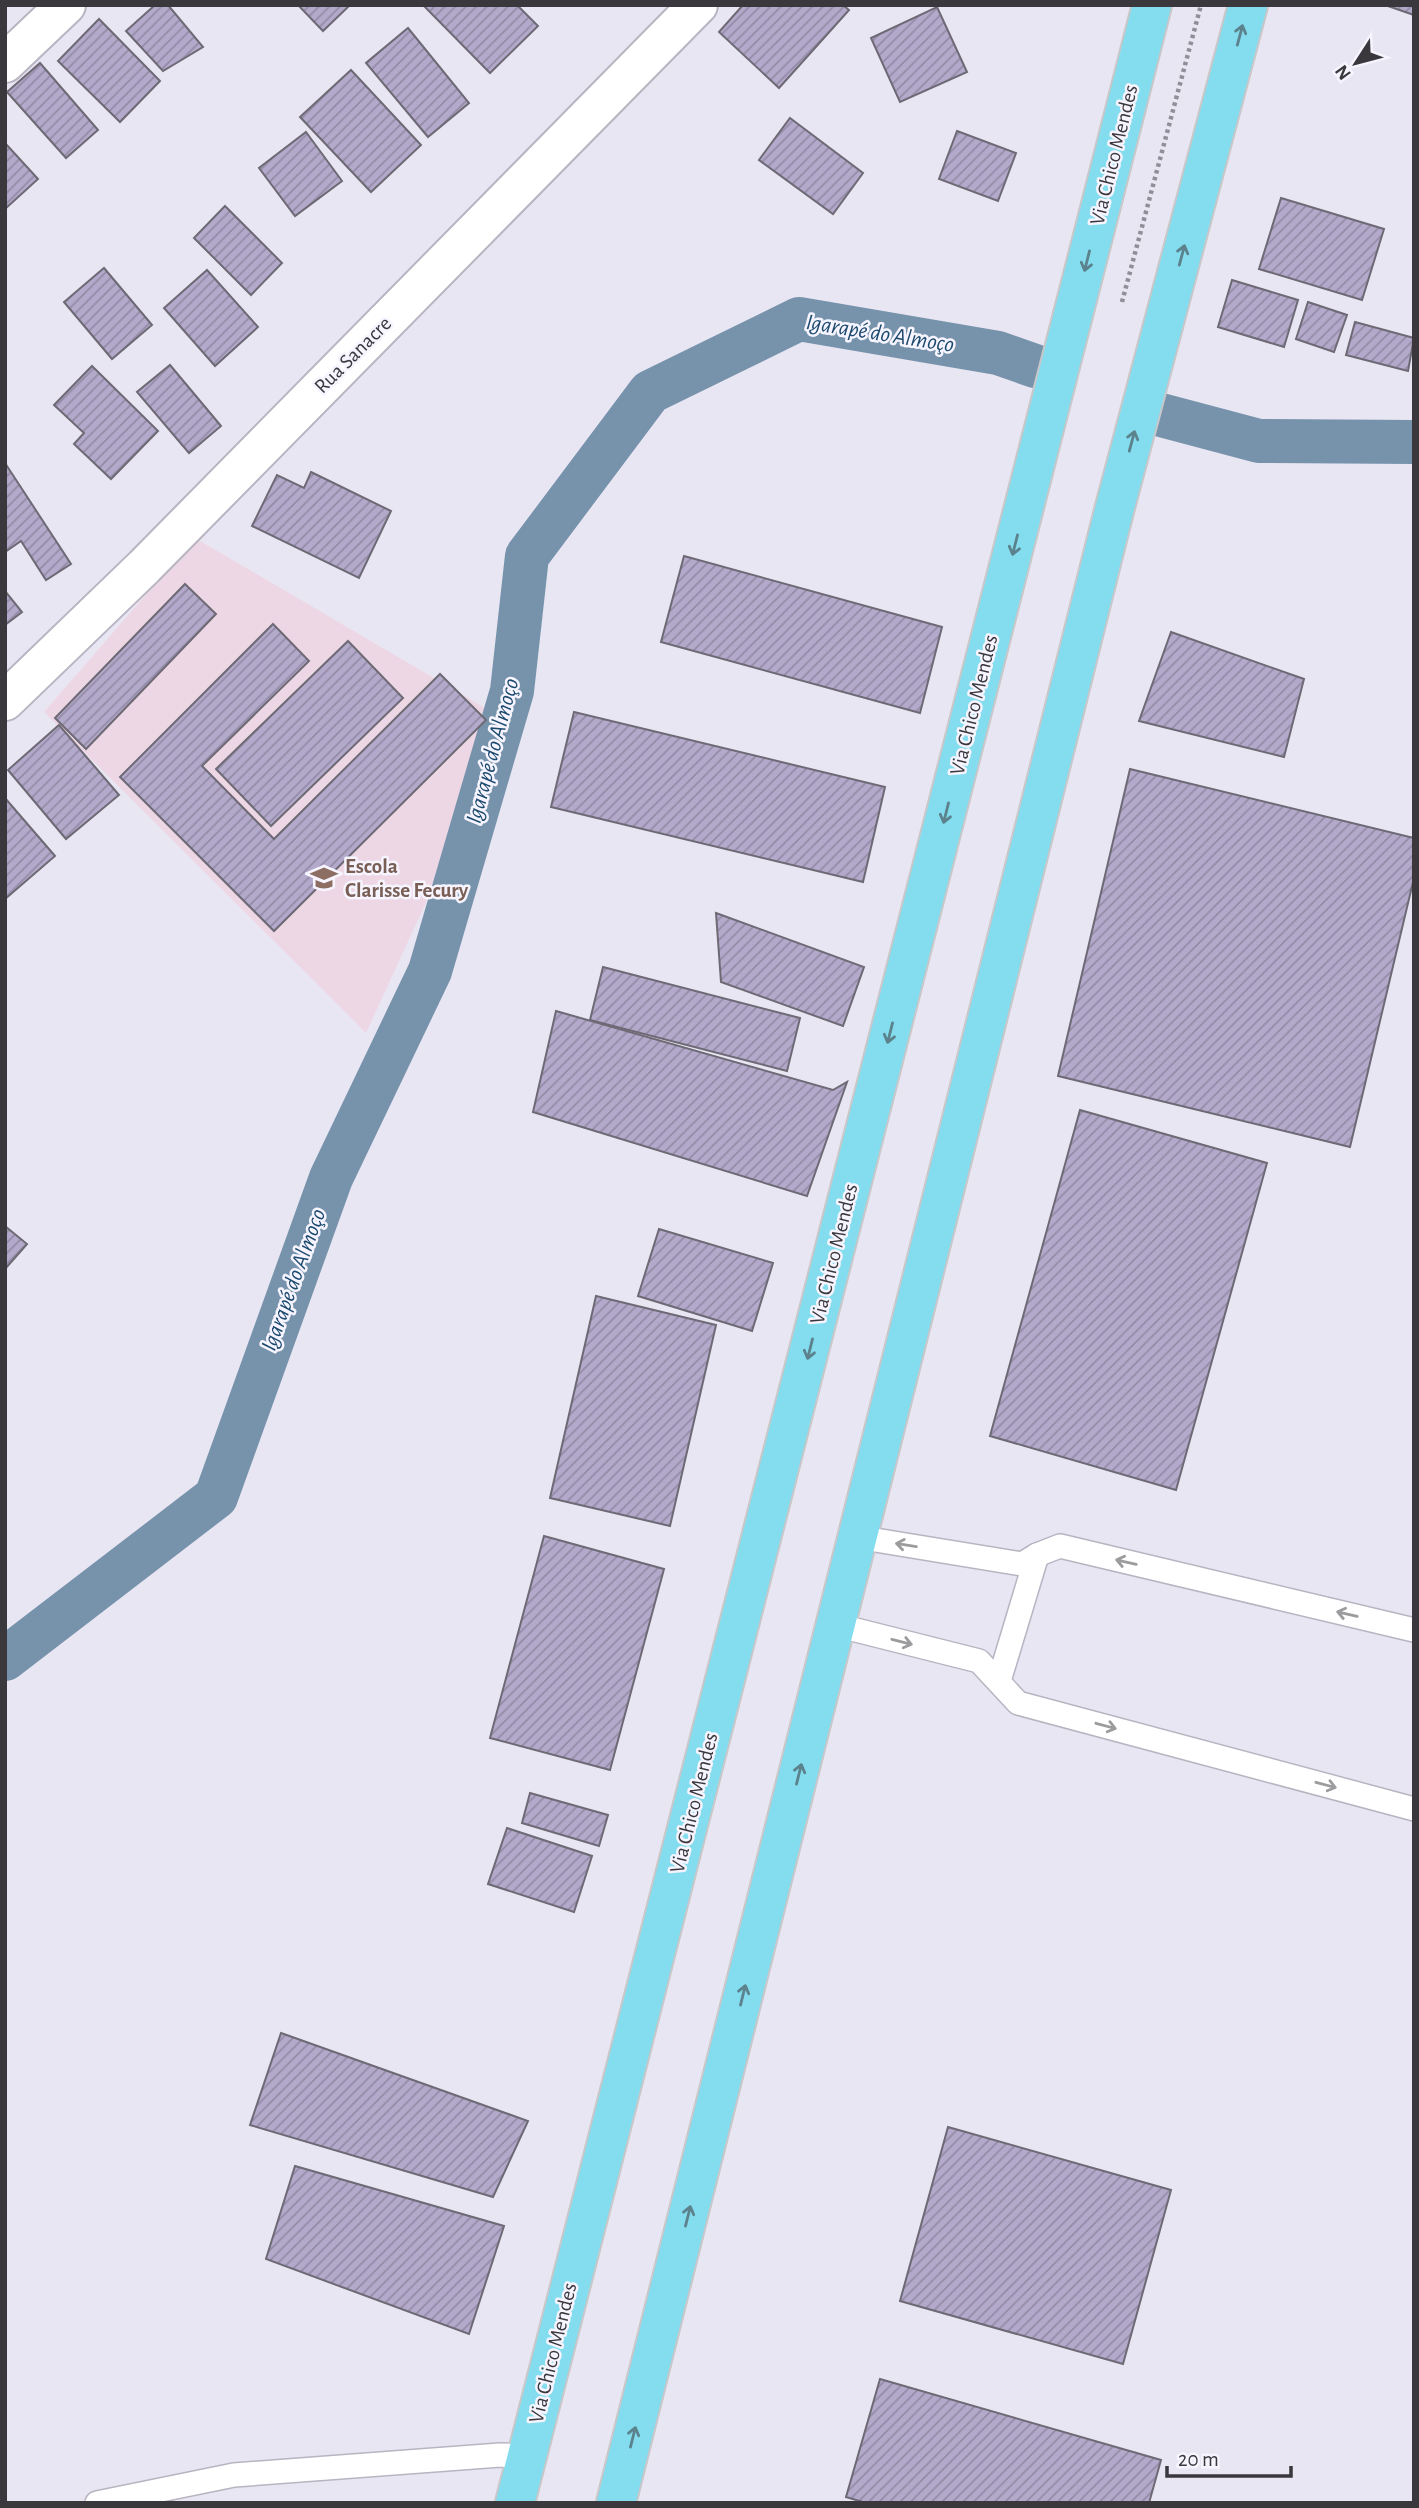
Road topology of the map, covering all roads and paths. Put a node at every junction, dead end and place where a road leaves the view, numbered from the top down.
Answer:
1 (66, 5) edge
2 (698, 5) edge
3 (1152, 5) edge
4 (1201, 5) edge
5 (1248, 5) edge
6 (5, 63) edge
7 (1120, 308) dead end
8 (5, 701) edge
9 (857, 1537) junction
10 (1037, 1555) junction
11 (836, 1625) junction
12 (1414, 1630) edge
13 (999, 1681) junction
14 (1414, 1809) edge
15 (527, 2456) junction
16 (97, 2503) edge
17 (515, 2503) edge
18 (617, 2503) edge

1 - 6 street
2 - 8 street, Rua Sanacre
3 -> 15 main road, Via Chico Mendes
4 - 7 path
9 -> 5 main road
10 -> 9 lane
9 - 11 main road
12 -> 10 lane
10 - 13 lane
11 -> 13 lane
18 -> 11 main road
13 -> 14 lane
15 - 16 lane
15 - 17 main road, Via Chico Mendes

